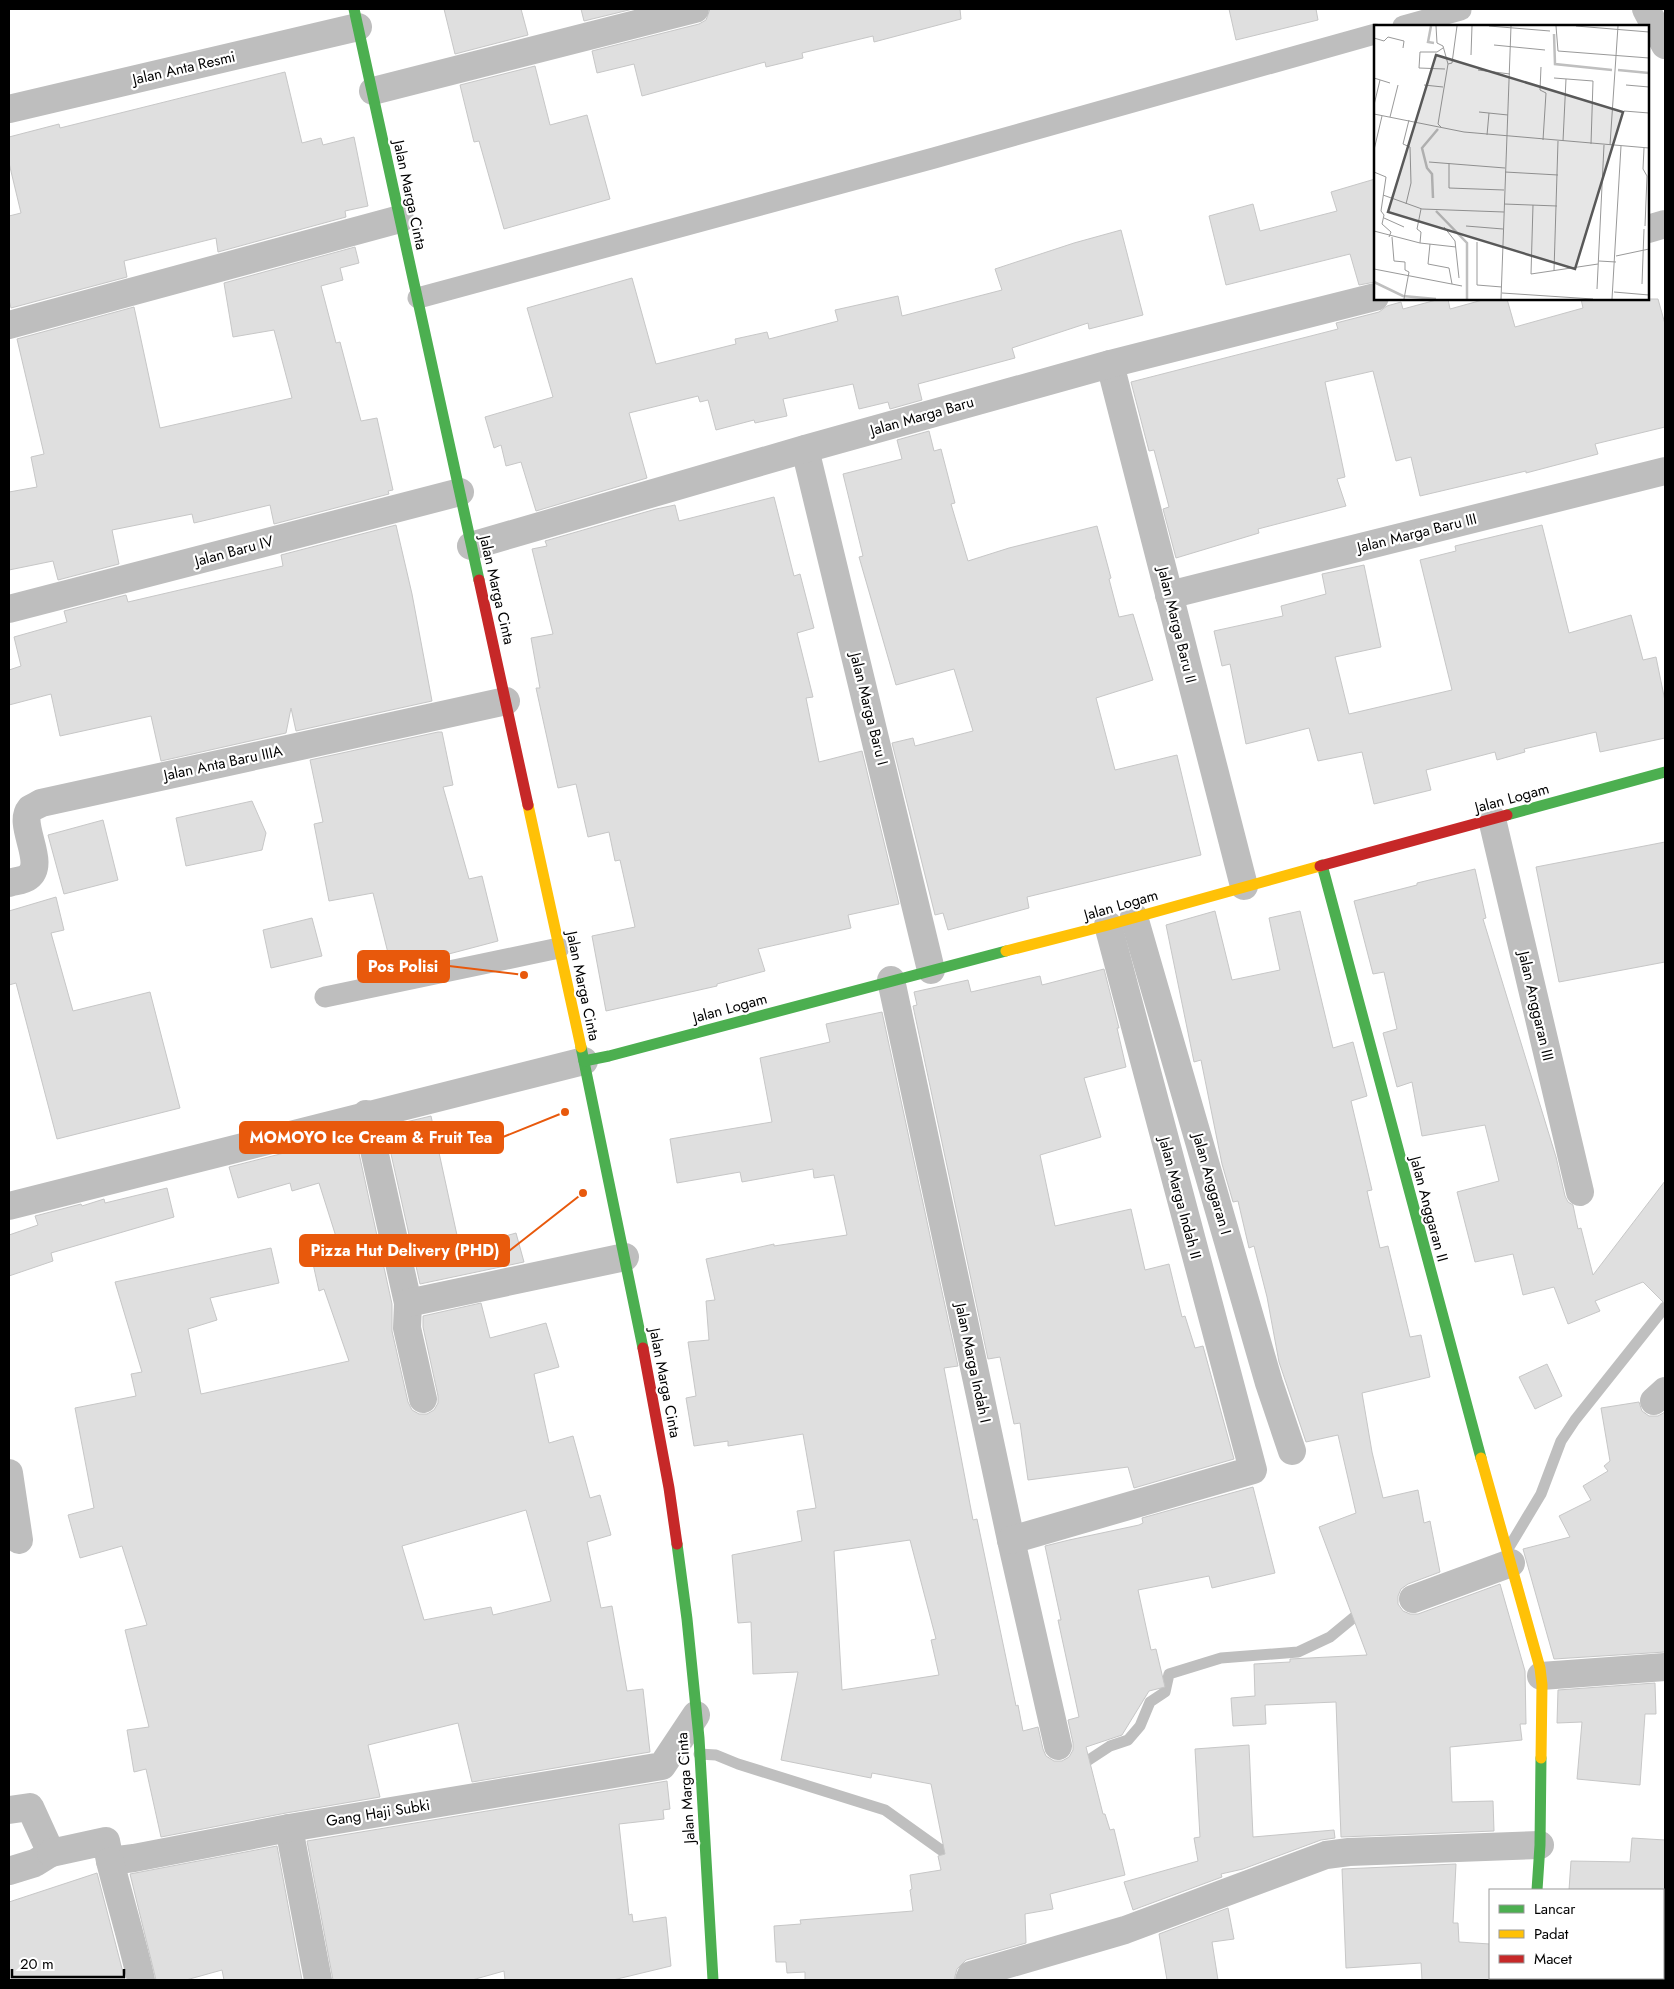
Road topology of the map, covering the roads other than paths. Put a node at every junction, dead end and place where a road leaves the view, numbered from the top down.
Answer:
1 (695, 9) edge
2 (1646, 9) edge
3 (1460, 10) dead end
4 (356, 18) edge
5 (1407, 25) edge
6 (1374, 34) edge
7 (1665, 45) edge
8 (373, 91) junction
9 (9, 109) edge
10 (400, 219) junction
11 (1665, 224) edge
12 (1649, 228) edge
13 (1374, 297) edge
14 (418, 298) junction
15 (9, 325) edge
16 (1110, 364) junction
17 (805, 449) junction
18 (1665, 471) edge
19 (460, 492) junction
20 (472, 546) junction
21 (1169, 595) junction
22 (9, 609) edge
23 (506, 701) junction
24 (1665, 772) edge
25 (1492, 819) junction
26 (1322, 865) junction
27 (9, 883) edge
28 (1244, 886) junction
29 (1134, 917) junction
30 (1108, 925) junction
31 (559, 948) junction
32 (931, 970) junction
33 (891, 980) junction
34 (325, 998) dead end
35 (585, 1064) junction
36 (366, 1114) junction
37 (1580, 1192) dead end
38 (9, 1206) edge
39 (625, 1257) junction
40 (408, 1302) junction
41 (1269, 1382) junction
42 (1233, 1394) junction
43 (423, 1399) dead end
44 (1292, 1451) dead end
45 (9, 1473) edge
46 (19, 1540) dead end
47 (1011, 1540) junction
48 (1509, 1555) junction
49 (1412, 1598) dead end
50 (1665, 1667) edge
51 (1541, 1676) junction
52 (698, 1727) junction
53 (1058, 1746) dead end
54 (9, 1810) edge
55 (289, 1828) junction
56 (1540, 1845) junction
57 (51, 1853) junction
58 (109, 1855) junction
59 (9, 1871) edge
60 (1536, 1889) edge
61 (141, 1980) edge
62 (318, 1980) edge
63 (712, 1980) edge
64 (969, 1980) edge

1 - 8 street
2 - 7 street
3 - 5 lane
4 - 8 street, Jalan Marga Cinta
4 - 9 street, Jalan Anta Resmi
6 - 14 lane
8 - 10 street, Jalan Marga Cinta
10 - 14 street, Jalan Marga Cinta
10 - 15 street
11 - 12 street
13 - 16 street, Jalan Marga Baru
14 - 19 street, Jalan Marga Cinta
16 - 17 street, Jalan Marga Baru
16 - 21 street, Jalan Marga Baru II
17 - 20 street, Jalan Marga Baru
17 - 32 street, Jalan Marga Baru I
18 - 21 street, Jalan Marga Baru III
19 - 20 street, Jalan Marga Cinta
19 - 22 street, Jalan Baru IV
20 - 23 street, Jalan Marga Cinta
21 - 28 street, Jalan Marga Baru II
23 - 27 street, Jalan Anta Baru IIIA
23 - 31 street, Jalan Marga Cinta
24 - 25 street, Jalan Logam
25 - 26 street, Jalan Logam
25 - 37 street, Jalan Anggaran III
26 - 28 street, Jalan Logam
26 - 48 street, Jalan Anggaran II
28 - 29 street, Jalan Logam
29 - 30 street, Jalan Logam
29 - 41 street, Jalan Anggaran I
30 - 32 street, Jalan Logam
30 - 42 street, Jalan Marga Indah II
31 - 34 lane
31 - 35 street, Jalan Marga Cinta
32 - 33 street, Jalan Logam
33 - 35 street, Jalan Logam
33 - 47 street, Jalan Marga Indah I
35 - 36 street
35 - 39 street, Jalan Marga Cinta
36 - 38 street
36 - 40 street
39 - 40 street
39 - 52 street, Jalan Marga Cinta
40 - 43 street
41 - 42 street
41 - 44 street, Jalan Anggaran I
42 - 47 street, Jalan Marga Indah II
45 - 46 street
47 - 53 street, Jalan Marga Indah I
48 - 49 street
48 - 51 street, Jalan Anggaran II
50 - 51 street
51 - 56 street, Jalan Anggaran II
52 - 55 street, Gang Haji Subki
52 - 63 street, Jalan Marga Cinta
54 - 57 street
55 - 58 street, Gang Haji Subki
55 - 62 street
56 - 60 street, Jalan Anggaran II
56 - 64 street
57 - 58 street, Gang Haji Subki
57 - 59 street
58 - 61 street

